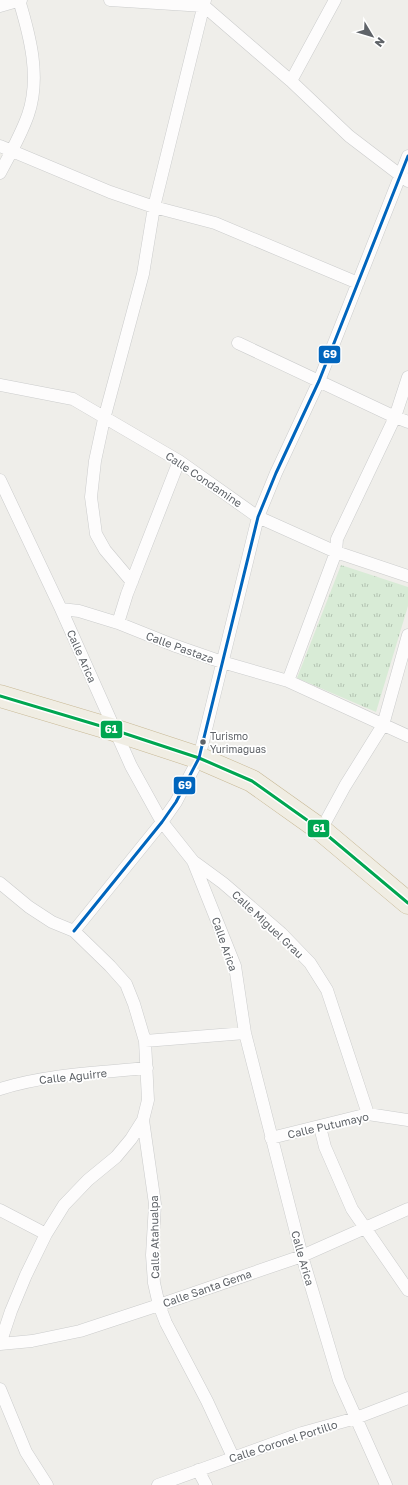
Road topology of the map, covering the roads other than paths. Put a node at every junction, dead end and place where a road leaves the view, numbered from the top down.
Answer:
1 (20, 0) edge
2 (110, 0) edge
3 (335, 0) edge
4 (205, 3) edge
5 (0, 6) edge
6 (291, 81) junction
7 (0, 146) edge
8 (12, 150) junction
9 (408, 156) edge
10 (0, 173) edge
11 (404, 178) edge
12 (154, 207) junction
13 (358, 283) junction
14 (238, 344) dead end
15 (408, 378) edge
16 (320, 381) junction
17 (0, 385) edge
18 (395, 417) junction
19 (104, 419) junction
20 (408, 422) edge
21 (179, 461) junction
22 (0, 480) edge
23 (258, 517) junction
24 (336, 552) junction
25 (408, 576) edge
26 (132, 582) junction
27 (60, 609) junction
28 (118, 623) junction
29 (408, 635) edge
30 (222, 662) junction
31 (288, 681) junction
32 (0, 696) edge
33 (383, 725) junction
34 (114, 730) junction
35 (408, 736) edge
36 (200, 758) junction
37 (162, 822) junction
38 (321, 830) junction
39 (192, 861) junction
40 (1, 886) edge
41 (408, 903) edge
42 (74, 931) junction
43 (245, 1033) junction
44 (145, 1041) junction
45 (147, 1068) junction
46 (0, 1089) edge
47 (368, 1114) junction
48 (143, 1120) junction
49 (408, 1120) edge
50 (320, 1127) junction
51 (271, 1138) junction
52 (0, 1210) edge
53 (408, 1210) edge
54 (365, 1229) junction
55 (46, 1234) junction
56 (302, 1256) junction
57 (408, 1290) edge
58 (159, 1305) junction
59 (0, 1344) edge
60 (0, 1389) edge
61 (408, 1398) edge
62 (356, 1418) junction
63 (233, 1457) junction
64 (198, 1470) junction
65 (47, 1485) edge
66 (158, 1485) edge
67 (206, 1485) edge
68 (386, 1485) edge

1 - 5 street
1 - 8 street
2 - 4 street
3 - 6 street
4 - 6 street
4 - 12 street
6 - 11 street
7 - 8 street
8 - 10 street
8 - 12 street
9 - 11 street
11 - 13 street
12 - 13 street
12 - 19 street
13 - 16 street
14 - 16 street
15 - 18 street
16 - 18 street
16 - 23 street
17 - 19 street, Calle Condamine
18 - 20 street
18 - 24 street
19 - 21 street, Calle Condamine
19 - 26 street
21 - 23 street, Calle Condamine
21 - 26 street
22 - 27 street, Calle Arica
23 - 24 street, Calle Condamine
23 - 30 street
24 - 25 street, Calle Condamine
24 - 31 street
26 - 28 street
27 - 28 street, Calle Pastaza
27 - 34 street, Calle Arica
28 - 30 street, Calle Pastaza
29 - 33 street
30 - 31 street, Calle Pastaza
30 - 36 street
31 - 33 street, Calle Pastaza
32 - 34 highway
33 - 35 street, Calle Pastaza
33 - 38 street
34 - 36 highway
34 - 37 street, Calle Arica
36 - 37 street
36 - 38 highway
37 - 39 street, Calle Arica
37 - 42 street
38 - 41 highway
39 - 43 street, Calle Arica
39 - 47 street, Calle Miguel Grau
40 - 42 street
42 - 44 street
43 - 44 street
43 - 51 street, Calle Arica
44 - 45 street
45 - 46 street, Calle Aguirre
45 - 48 street
47 - 49 street, Calle Putumayo
47 - 50 street, Calle Putumayo
48 - 55 street
48 - 58 street, Calle Atahualpa
50 - 51 street, Calle Putumayo
50 - 54 street
51 - 56 street, Calle Arica
52 - 55 street
53 - 54 street, Calle Santa Gema
54 - 56 street, Calle Santa Gema
54 - 57 street
55 - 59 street
56 - 58 street, Calle Santa Gema
56 - 62 street, Calle Arica
58 - 59 street, Calle Santa Gema
58 - 63 street, Calle Atahualpa
60 - 65 street
61 - 62 street, Calle Coronel Portillo
62 - 63 street, Calle Coronel Portillo
62 - 68 street, Calle Arica
63 - 64 street, Calle Coronel Portillo
64 - 66 street, Calle Coronel Portillo
64 - 67 street

